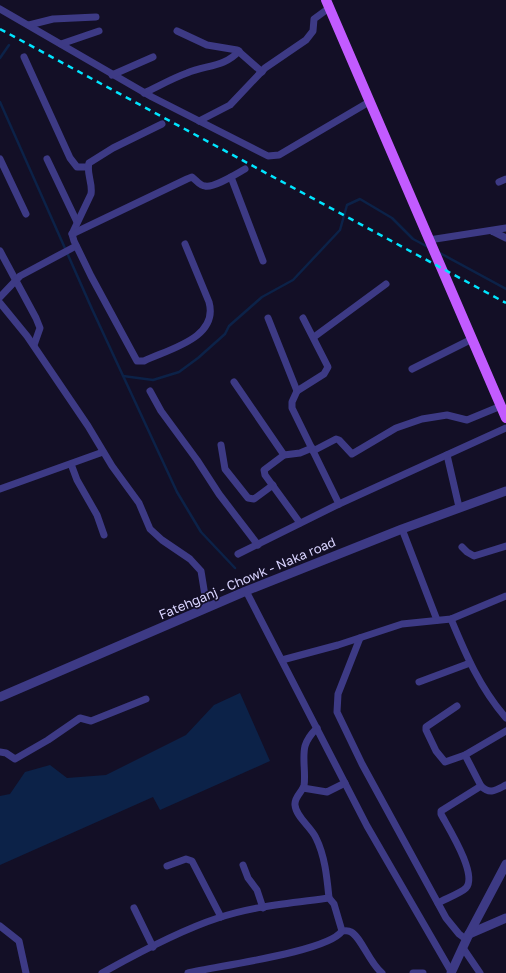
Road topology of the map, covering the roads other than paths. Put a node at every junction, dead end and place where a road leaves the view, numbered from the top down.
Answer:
1 (327, 4) edge
2 (0, 9) edge
3 (96, 17) dead end
4 (29, 25) junction
5 (99, 31) dead end
6 (177, 31) dead end
7 (61, 44) junction
8 (239, 51) junction
9 (24, 57) dead end
10 (153, 57) dead end
11 (262, 72) junction
12 (112, 75) junction
13 (144, 93) junction
14 (369, 102) junction
15 (199, 121) junction
16 (162, 124) dead end
17 (0, 159) edge
18 (47, 159) dead end
19 (88, 167) junction
20 (245, 169) dead end
21 (231, 177) junction
22 (26, 214) dead end
23 (77, 222) junction
24 (506, 228) edge
25 (492, 231) junction
26 (72, 234) junction
27 (506, 238) edge
28 (430, 243) junction
29 (185, 244) dead end
30 (70, 249) junction
31 (0, 251) edge
32 (263, 261) dead end
33 (16, 280) junction
34 (386, 284) dead end
35 (0, 298) edge
36 (0, 303) edge
37 (268, 318) dead end
38 (303, 318) dead end
39 (314, 337) junction
40 (472, 338) junction
41 (34, 345) junction
42 (412, 369) dead end
43 (234, 382) dead end
44 (150, 391) dead end
45 (297, 391) junction
46 (501, 406) junction
47 (506, 418) edge
48 (506, 428) edge
49 (221, 445) dead end
50 (312, 450) junction
51 (104, 452) junction
52 (284, 454) junction
53 (447, 455) junction
54 (71, 464) junction
55 (273, 485) junction
56 (0, 489) edge
57 (506, 491) edge
58 (339, 504) junction
59 (459, 508) junction
60 (300, 523) junction
61 (402, 529) junction
62 (104, 535) dead end
63 (258, 545) junction
64 (506, 546) edge
65 (462, 547) dead end
66 (238, 554) dead end
67 (246, 591) junction
68 (506, 596) edge
69 (207, 608) junction
70 (451, 619) junction
71 (437, 620) junction
72 (360, 638) junction
73 (282, 660) junction
74 (470, 663) junction
75 (419, 682) dead end
76 (0, 697) edge
77 (146, 699) dead end
78 (457, 706) dead end
79 (504, 714) edge
80 (317, 728) junction
81 (506, 731) edge
82 (0, 752) edge
83 (465, 755) junction
84 (345, 783) junction
85 (481, 786) junction
86 (506, 786) edge
87 (303, 788) junction
88 (243, 865) dead end
89 (506, 865) edge
90 (167, 866) dead end
91 (329, 898) junction
92 (438, 903) junction
93 (134, 908) dead end
94 (263, 908) junction
95 (221, 917) junction
96 (506, 918) edge
97 (0, 926) edge
98 (342, 931) junction
99 (466, 941) junction
100 (153, 947) junction
101 (26, 973) edge
102 (102, 973) edge
103 (188, 973) edge
104 (382, 973) edge
105 (413, 973) edge
106 (423, 973) edge
107 (452, 973) edge
108 (480, 973) edge

1 - 11 street
1 - 14 main road
2 - 4 street
3 - 4 street
4 - 7 street
5 - 7 street
6 - 8 street
7 - 12 street
8 - 11 street
8 - 13 street
9 - 19 street
10 - 12 street
11 - 15 street
12 - 13 street
13 - 15 street
14 - 15 street
14 - 28 main road
16 - 19 street
17 - 22 street
18 - 23 street
19 - 23 street
20 - 21 street
21 - 26 street
21 - 32 street
23 - 26 street
24 - 25 street
25 - 27 street
25 - 28 street
26 - 30 street
28 - 40 main road
29 - 30 street
30 - 33 street
31 - 33 street
33 - 35 street
33 - 41 street
34 - 39 street
36 - 41 street
37 - 45 street
38 - 39 street
39 - 45 street
40 - 42 street
40 - 46 main road
41 - 51 street
43 - 52 street
44 - 63 street
45 - 50 street
46 - 47 main road
46 - 50 street
48 - 53 street
49 - 55 street
50 - 52 street
50 - 58 street
51 - 54 street
51 - 69 street
52 - 55 street
53 - 58 street
53 - 59 street
54 - 56 street
54 - 62 street
55 - 60 street
57 - 59 street, Fatehganj - Chowk - Naka road
58 - 60 street
59 - 61 street, Fatehganj - Chowk - Naka road
60 - 63 street
61 - 67 street, Fatehganj - Chowk - Naka road
61 - 71 street
63 - 66 street
64 - 65 street
67 - 69 street, Fatehganj - Chowk - Naka road
67 - 73 street
68 - 70 street
69 - 76 street, Fatehganj - Chowk - Naka road
70 - 71 street
70 - 74 street
71 - 72 street
72 - 73 street
72 - 92 street
73 - 80 street
74 - 75 street
74 - 79 street
77 - 82 street
78 - 83 street
80 - 84 street
80 - 87 street
81 - 83 street
83 - 85 street
84 - 87 street
84 - 107 street
85 - 86 street
85 - 92 street
87 - 91 street
88 - 94 street
89 - 99 street
90 - 95 street
91 - 94 street
91 - 98 street
92 - 99 street
93 - 100 street
94 - 95 street
95 - 100 street
96 - 99 street
97 - 101 street
98 - 103 street
98 - 104 street
99 - 107 street
99 - 108 street
100 - 102 street
105 - 106 street

